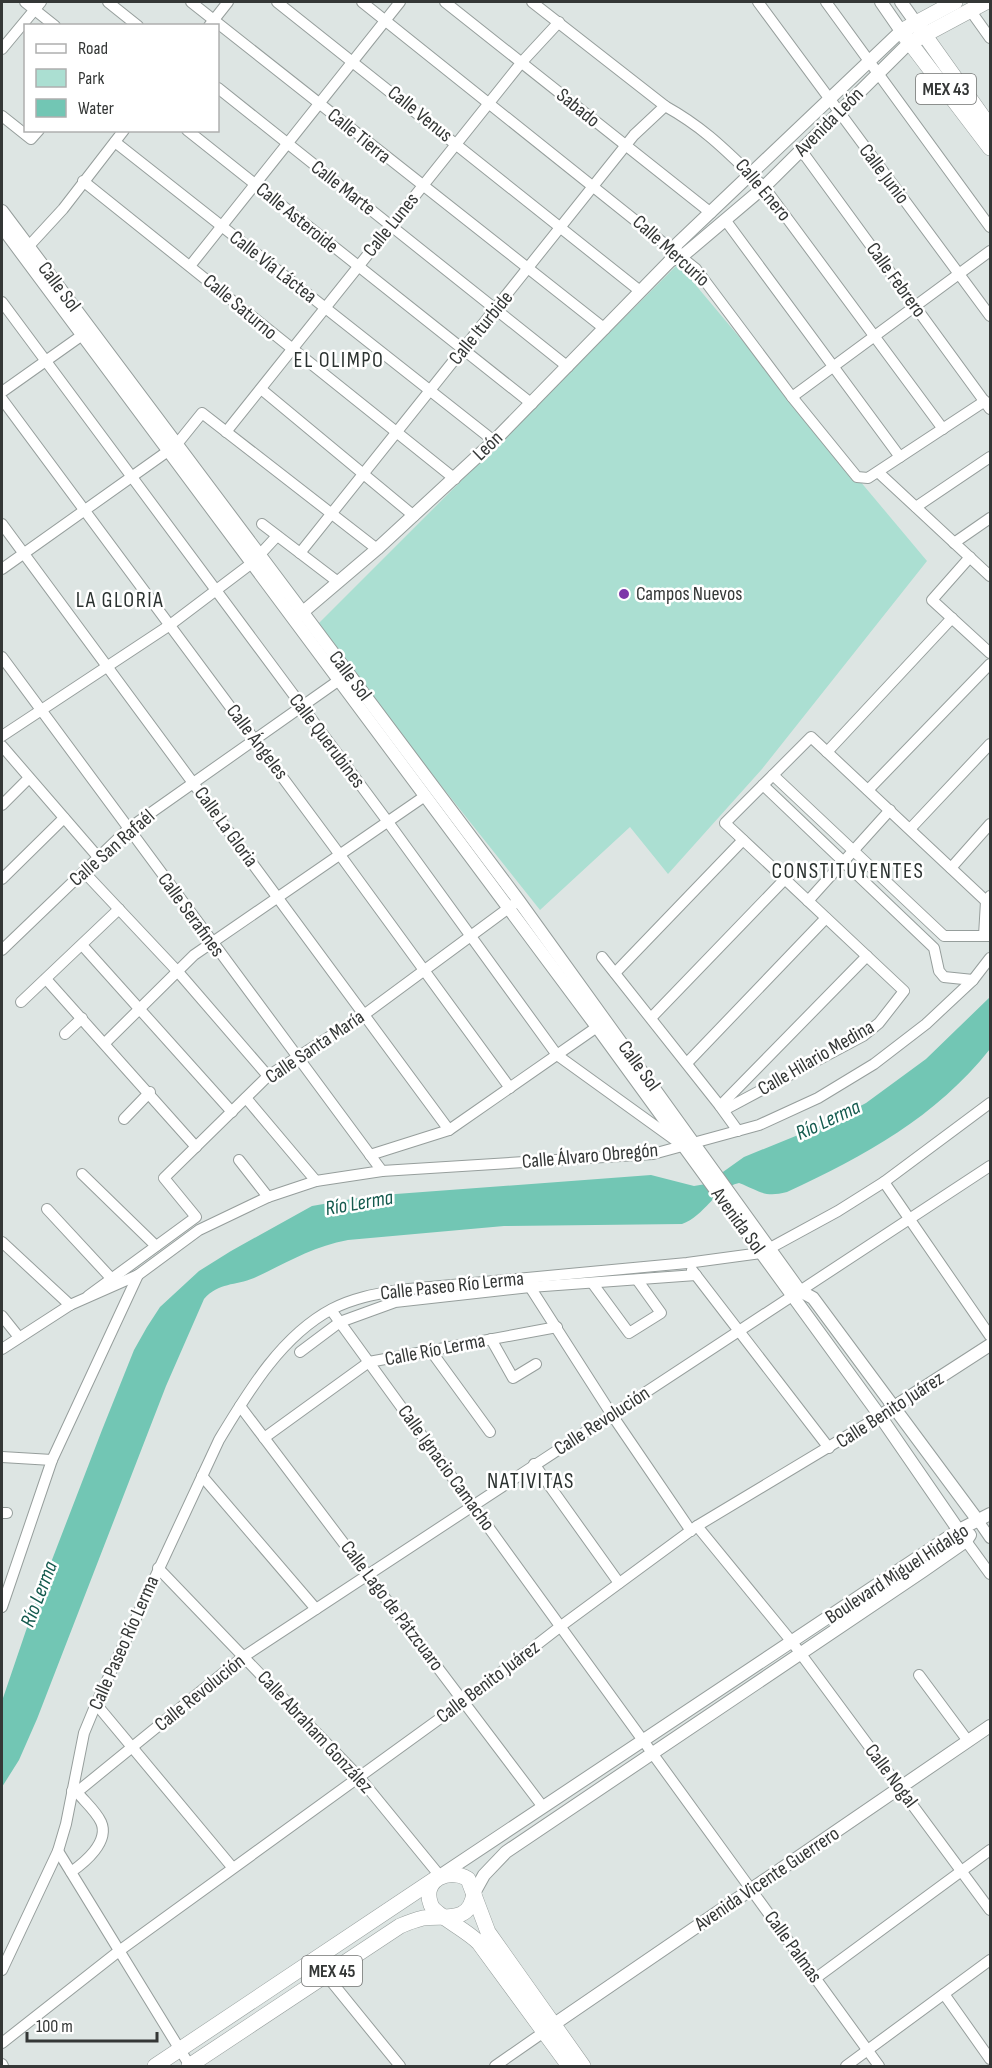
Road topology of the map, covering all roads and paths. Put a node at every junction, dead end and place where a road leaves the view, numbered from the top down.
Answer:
1 (25, 2) edge
2 (108, 2) edge
3 (191, 2) edge
4 (228, 2) edge
5 (277, 2) edge
6 (362, 2) edge
7 (400, 2) edge
8 (445, 2) edge
9 (532, 2) edge
10 (826, 2) edge
11 (881, 2) edge
12 (901, 2) edge
13 (956, 2) edge
14 (986, 2) edge
15 (761, 3) edge
16 (38, 5) edge
17 (970, 10) junction
18 (385, 20) junction
19 (211, 22) edge
20 (559, 22) junction
21 (53, 24) edge
22 (136, 24) edge
23 (219, 28) edge
24 (921, 28) junction
25 (906, 36) junction
26 (990, 38) edge
27 (2, 48) edge
28 (353, 61) junction
29 (868, 62) junction
30 (521, 63) junction
31 (877, 74) junction
32 (219, 89) edge
33 (829, 99) junction
34 (489, 102) junction
35 (319, 104) junction
36 (665, 106) junction
37 (838, 111) junction
38 (2, 116) edge
39 (990, 127) edge
40 (37, 132) edge
41 (122, 132) edge
42 (189, 132) edge
43 (115, 142) junction
44 (287, 144) junction
45 (456, 144) junction
46 (627, 147) junction
47 (990, 148) edge
48 (801, 150) junction
49 (752, 175) junction
50 (83, 181) junction
51 (254, 185) junction
52 (422, 186) junction
53 (595, 186) junction
54 (764, 187) junction
55 (2, 211) edge
56 (711, 213) junction
57 (726, 221) junction
58 (222, 226) junction
59 (391, 226) junction
60 (2, 227) edge
61 (990, 227) edge
62 (562, 228) junction
63 (28, 247) junction
64 (990, 251) edge
65 (675, 256) junction
66 (190, 266) junction
67 (358, 267) junction
68 (527, 270) junction
69 (959, 274) junction
70 (640, 291) junction
71 (2, 302) edge
72 (915, 306) junction
73 (325, 308) junction
74 (496, 310) junction
75 (990, 316) edge
76 (604, 329) junction
77 (86, 332) junction
78 (874, 337) junction
79 (291, 350) junction
80 (463, 351) junction
81 (45, 361) junction
82 (834, 366) junction
83 (568, 367) junction
84 (261, 389) junction
85 (431, 391) junction
86 (2, 392) edge
87 (792, 397) junction
88 (2, 399) edge
89 (532, 404) junction
90 (988, 405) edge
91 (943, 429) junction
92 (226, 432) junction
93 (396, 434) junction
94 (494, 441) junction
95 (173, 447) junction
96 (900, 457) junction
97 (990, 457) edge
98 (878, 472) junction
99 (364, 474) junction
100 (131, 477) junction
101 (455, 478) junction
102 (916, 507) junction
103 (84, 510) junction
104 (332, 513) junction
105 (414, 516) junction
106 (990, 518) edge
107 (2, 524) edge
108 (262, 524) dead end
109 (277, 536) junction
110 (954, 543) junction
111 (377, 549) junction
112 (23, 553) junction
113 (300, 553) junction
114 (970, 557) junction
115 (256, 558) junction
116 (2, 569) edge
117 (990, 576) edge
118 (338, 582) junction
119 (216, 591) junction
120 (298, 616) junction
121 (952, 618) junction
122 (170, 625) junction
123 (990, 653) edge
124 (2, 657) edge
125 (990, 664) edge
126 (108, 668) junction
127 (344, 676) junction
128 (302, 706) junction
129 (41, 711) junction
130 (2, 736) edge
131 (255, 740) junction
132 (990, 744) edge
133 (2, 746) edge
134 (828, 752) junction
135 (773, 775) junction
136 (29, 778) junction
137 (194, 783) junction
138 (763, 786) junction
139 (868, 790) junction
140 (425, 796) junction
141 (2, 805) edge
142 (890, 810) junction
143 (64, 818) junction
144 (388, 822) junction
145 (990, 824) edge
146 (128, 829) junction
147 (910, 829) junction
148 (742, 840) junction
149 (853, 851) junction
150 (340, 855) junction
151 (98, 857) junction
152 (843, 862) junction
153 (951, 868) junction
154 (84, 872) junction
155 (2, 879) edge
156 (785, 879) junction
157 (278, 898) junction
158 (988, 898) edge
159 (808, 901) junction
160 (514, 904) junction
161 (119, 909) junction
162 (826, 918) junction
163 (472, 936) junction
164 (944, 936) junction
165 (987, 936) edge
166 (213, 944) junction
167 (82, 945) junction
168 (934, 948) junction
169 (2, 950) edge
170 (867, 956) junction
171 (602, 957) dead end
172 (990, 958) edge
173 (424, 970) junction
174 (179, 973) junction
175 (615, 973) junction
176 (46, 979) junction
177 (973, 980) junction
178 (21, 1002) dead end
179 (140, 1010) junction
180 (365, 1014) junction
181 (82, 1018) junction
182 (651, 1018) junction
183 (597, 1027) junction
184 (65, 1034) dead end
185 (105, 1043) junction
186 (557, 1055) junction
187 (297, 1058) junction
188 (687, 1063) junction
189 (268, 1076) junction
190 (510, 1088) junction
191 (150, 1092) junction
192 (246, 1098) junction
193 (990, 1103) edge
194 (722, 1108) junction
195 (232, 1112) junction
196 (124, 1119) dead end
197 (448, 1130) junction
198 (738, 1131) junction
199 (196, 1147) junction
200 (692, 1149) junction
201 (370, 1155) junction
202 (239, 1160) dead end
203 (990, 1166) edge
204 (382, 1171) junction
205 (82, 1174) dead end
206 (316, 1181) junction
207 (884, 1182) junction
208 (268, 1197) junction
209 (47, 1209) dead end
210 (910, 1219) junction
211 (2, 1242) edge
212 (156, 1246) junction
213 (765, 1251) junction
214 (138, 1275) junction
215 (111, 1278) junction
216 (638, 1281) junction
217 (593, 1284) junction
218 (531, 1287) junction
219 (796, 1293) junction
220 (88, 1296) junction
221 (70, 1305) junction
222 (331, 1310) junction
223 (2, 1316) edge
224 (340, 1322) junction
225 (557, 1327) junction
226 (739, 1331) junction
227 (18, 1336) junction
228 (990, 1336) edge
229 (491, 1339) junction
230 (990, 1345) edge
231 (2, 1349) edge
232 (431, 1351) junction
233 (300, 1352) dead end
234 (369, 1362) junction
235 (536, 1364) dead end
236 (240, 1406) junction
237 (895, 1407) junction
238 (612, 1415) junction
239 (880, 1416) junction
240 (490, 1432) dead end
241 (264, 1438) junction
242 (829, 1448) junction
243 (2, 1457) edge
244 (52, 1460) junction
245 (534, 1464) junction
246 (202, 1476) junction
247 (473, 1504) junction
248 (990, 1514) edge
249 (979, 1522) junction
250 (694, 1529) junction
251 (963, 1536) junction
252 (990, 1538) edge
253 (159, 1568) junction
254 (368, 1574) junction
255 (990, 1574) edge
256 (619, 1583) junction
257 (2, 1607) edge
258 (316, 1608) junction
259 (561, 1626) junction
260 (792, 1642) junction
261 (800, 1653) junction
262 (243, 1657) junction
263 (919, 1675) dead end
264 (464, 1701) junction
265 (96, 1704) junction
266 (990, 1726) edge
267 (643, 1739) junction
268 (968, 1741) junction
269 (132, 1747) junction
270 (652, 1752) junction
271 (358, 1777) junction
272 (900, 1788) junction
273 (74, 1792) junction
274 (543, 1807) junction
275 (495, 1838) junction
276 (990, 1850) edge
277 (58, 1851) junction
278 (506, 1852) junction
279 (232, 1868) junction
280 (71, 1872) junction
281 (962, 1872) junction
282 (440, 1876) junction
283 (751, 1889) junction
284 (474, 1893) junction
285 (990, 1911) edge
286 (446, 1918) junction
287 (119, 1951) junction
288 (990, 1960) edge
289 (2, 1970) edge
290 (326, 1975) junction
291 (816, 1978) junction
292 (944, 1994) junction
293 (549, 2028) junction
294 (2, 2043) edge
295 (179, 2050) junction
296 (868, 2050) junction
297 (990, 2058) edge
298 (189, 2066) edge
299 (155, 2067) edge
300 (400, 2067) edge
301 (495, 2067) edge
302 (568, 2067) edge
303 (584, 2067) edge
304 (846, 2067) edge
305 (879, 2067) edge

1 - 16 street
2 - 22 street
3 - 19 street, Calle Tierra
4 - 19 street
5 - 28 street, Calle Venus
6 - 18 street, Calle Mercurio
7 - 18 street
8 - 30 street, Sabado
9 - 20 street, Calle Enero
10 - 29 street
11 - 25 street
12 - 24 street
13 - 24 main road, Avenida León
14 - 17 main road, Avenida León
15 - 33 street, Calle Junio
16 - 21 street
16 - 27 street
17 - 24 main road, Avenida León
17 - 26 street
18 - 28 street
18 - 34 street, Calle Mercurio
20 - 30 street, Calle Lunes
20 - 36 street, Calle Enero
23 - 35 street, Calle Tierra
24 - 25 main road, Avenida León
24 - 39 main road, MEX 43
25 - 29 street, Avenida León
25 - 31 street, Avenida León
25 - 47 main road, MEX 43
28 - 35 street
28 - 45 street, Calle Venus
29 - 31 street
29 - 33 street, Avenida León
30 - 34 street, Calle Lunes
30 - 46 street, Sabado
31 - 37 street, Avenida León
31 - 61 street
32 - 44 street, Calle Marte
33 - 37 street, Calle Junio
33 - 49 street, Avenida León
34 - 45 street, Calle Lunes
34 - 53 street, Calle Mercurio
35 - 44 street
35 - 52 street, Calle Tierra
36 - 46 street, Calle Iturbide
36 - 49 street, Calle Enero
37 - 48 street, Avenida León
37 - 69 street, Calle Junio
38 - 40 street
41 - 43 street
42 - 51 street, Calle Asteroide
43 - 50 street
43 - 58 street, Calle Vía Láctea
44 - 51 street
44 - 59 street, Calle Marte
45 - 52 street, Calle Lunes
45 - 62 street, Calle Venus
46 - 53 street, Calle Iturbide
46 - 56 street, Sabado
48 - 54 street, Avenida León
48 - 72 street, Calle Febrero
49 - 54 street, Calle Enero
49 - 56 street, Avenida León
50 - 63 street
50 - 66 street, Calle Saturno
51 - 58 street
51 - 67 street, Calle Asteroide
52 - 59 street, Calle Lunes
52 - 68 street, Calle Tierra
53 - 62 street, Calle Iturbide
53 - 65 street, Calle Mercurio
54 - 57 street, Avenida León
54 - 78 street, Calle Enero
55 - 63 street, Calle Sol
56 - 65 street, Avenida León
57 - 65 street, Avenida León
57 - 82 street
58 - 66 street
58 - 73 street, Calle Vía Láctea
59 - 67 street, Calle Lunes
59 - 74 street, Calle Marte
60 - 77 street, Calle Sol
62 - 68 street, Calle Iturbide
62 - 70 street, Calle Venus
63 - 77 street, Calle Sol
64 - 69 street
65 - 70 street, León
65 - 87 street, Calle Mercurio
66 - 79 street, Calle Saturno
67 - 73 street, Calle Lunes
67 - 80 street, Calle Asteroide
68 - 74 street, Calle Iturbide
68 - 76 street, Calle Tierra
69 - 72 street
69 - 75 street, Calle Junio
70 - 76 street, León
71 - 81 street, Calle Querubines
72 - 78 street
72 - 90 street, Calle Febrero
73 - 79 street, Calle Lunes
73 - 85 street, Calle Vía Láctea
74 - 80 street, Calle Iturbide
74 - 83 street, Calle Marte
76 - 83 street, León
77 - 81 street
77 - 95 street, Calle Sol
78 - 82 street
78 - 91 street, Calle Enero
79 - 84 street, Calle Lunes
79 - 93 street, Calle Saturno
80 - 85 street, Calle Iturbide
80 - 89 street, Calle Asteroide
81 - 86 street
81 - 100 street, Calle Querubines
82 - 87 street
82 - 96 street
83 - 89 street, León
84 - 92 street, Calle Lunes
84 - 99 street
85 - 93 street, Calle Iturbide
85 - 94 street, Calle Vía Láctea
87 - 98 street, Calle Mercurio
88 - 103 street, Calle Ángeles
89 - 94 street, León
90 - 91 street
91 - 96 street
92 - 95 street
92 - 104 street
93 - 99 street, Calle Iturbide
93 - 101 street, Calle Saturno
94 - 101 street, León
95 - 100 street
95 - 115 street, Calle Sol
96 - 98 street
97 - 102 street
98 - 102 street
99 - 104 street, Calle Iturbide
99 - 105 street
100 - 103 street
100 - 119 street, Calle Querubines
101 - 105 street, León
102 - 110 street
103 - 112 street
103 - 122 street, Calle Ángeles
104 - 111 street
104 - 113 street, Calle Iturbide
105 - 111 street, León
106 - 110 street
107 - 112 street, Calle La Gloria
108 - 109 street
109 - 113 street
109 - 115 street
110 - 114 street
111 - 118 street, León
112 - 116 street
112 - 126 street, Calle La Gloria
113 - 118 street
114 - 117 street
114 - 121 street
115 - 119 street
115 - 120 street, Calle Sol
118 - 120 street, León
119 - 122 street
119 - 128 street, Calle Querubines
120 - 127 street, Calle Sol
121 - 123 street
121 - 134 street
122 - 126 street
122 - 131 street, Calle Ángeles
124 - 129 street, Calle Serafines
125 - 139 street
126 - 129 street
126 - 137 street, Calle La Gloria
127 - 128 street, Calle San Rafaél
127 - 140 street, Calle Sol
127 - 160 street, Calle Sol
128 - 131 street, Calle San Rafaél
128 - 144 street, Calle Querubines
129 - 130 street
129 - 146 street, Calle Serafines
131 - 137 street, Calle San Rafaél
131 - 150 street, Calle Ángeles
132 - 147 street
133 - 136 street
134 - 135 street
134 - 139 street
135 - 138 street
135 - 149 street
136 - 141 street
136 - 143 street
137 - 146 street, Calle San Rafaél
137 - 157 street, Calle La Gloria
138 - 148 street, Calle Hilario Medina
138 - 152 street
139 - 142 street
140 - 144 street
140 - 160 street, Calle Sol
142 - 147 street
142 - 149 street
143 - 151 street
143 - 155 street
144 - 150 street
144 - 163 street, Calle Querubines
145 - 153 street
146 - 151 street, Calle San Rafaél
146 - 166 street, Calle Serafines
147 - 153 street
148 - 156 street, Calle Hilario Medina
148 - 175 street
149 - 152 street
149 - 164 street
150 - 157 street
150 - 173 street, Calle Ángeles
151 - 154 street, Calle San Rafaél
152 - 159 street
152 - 168 street
153 - 158 street
154 - 161 street
154 - 169 street, Calle San Rafaél
156 - 159 street, Calle Hilario Medina
156 - 182 street
157 - 166 street
157 - 180 street, Calle La Gloria
158 - 165 street
159 - 162 street, Calle Hilario Medina
160 - 163 street, Calle Santa María
160 - 183 street, Calle Sol
160 - 200 street, Calle Sol
161 - 167 street
161 - 174 street
162 - 170 street, Calle Hilario Medina
162 - 188 street
163 - 173 street, Calle Santa María
163 - 186 street, Calle Querubines
164 - 165 street
164 - 168 street
166 - 174 street
166 - 187 street, Calle Serafines
167 - 176 street
167 - 179 street
168 - 177 street
170 - 194 street
170 - 194 street, Calle Hilario Medina
171 - 175 street
172 - 177 street, Calle Álvaro Obregón
173 - 180 street, Calle Santa María
173 - 190 street, Calle Ángeles
174 - 179 street
174 - 189 street
175 - 182 street
176 - 178 street
176 - 181 street
177 - 198 street, Calle Álvaro Obregón
179 - 185 street
179 - 195 street
180 - 187 street, Calle Santa María
180 - 197 street, Calle La Gloria
181 - 184 street
181 - 185 street
182 - 188 street
183 - 186 street
183 - 200 street, Calle Sol
185 - 191 street
186 - 190 street
186 - 200 street, Calle Querubines
187 - 189 street, Calle Santa María
187 - 201 street, Calle Serafines
188 - 194 street
189 - 192 street, Calle Santa María
190 - 197 street
191 - 196 street
191 - 199 street
192 - 195 street, Calle Santa María
192 - 206 street
193 - 207 street, Calle Paseo Río Lerma
194 - 198 street
195 - 199 street, Calle Santa María
197 - 201 street
198 - 200 street, Calle Álvaro Obregón
199 - 212 street, Calle Santa María
200 - 204 street, Calle Álvaro Obregón
200 - 213 street, Avenida Sol
201 - 204 street, Calle Serafines
202 - 208 street
203 - 210 street, Calle Revolución
204 - 206 street, Calle Álvaro Obregón
205 - 212 street
206 - 208 street, Calle Álvaro Obregón
207 - 210 street
207 - 213 street, Calle Paseo Río Lerma
208 - 214 street, Calle Álvaro Obregón
209 - 215 street
210 - 219 street, Calle Revolución
210 - 228 street
211 - 221 street
212 - 215 street
213 - 219 street, Avenida Sol
213 - 222 street, Calle Paseo Río Lerma
214 - 220 street, Calle Álvaro Obregón
214 - 244 street
215 - 220 street
216 - 217 street
216 - 217 street
216 - 226 street
217 - 218 street
218 - 224 street
218 - 225 street, Calle Nogal
219 - 226 street, Calle Revolución
219 - 237 street
219 - 239 street
220 - 221 street
221 - 227 street
222 - 224 street, Calle Ignacio Camacho
222 - 236 street, Calle Paseo Río Lerma
223 - 227 street
224 - 233 street
224 - 234 street, Calle Ignacio Camacho
225 - 229 street, Calle Río Lerma
225 - 238 street, Calle Nogal
226 - 238 street, Calle Revolución
226 - 242 street
227 - 231 street
229 - 232 street, Calle Río Lerma
229 - 235 street
230 - 237 street, Calle Benito Juárez
232 - 234 street, Calle Río Lerma
232 - 240 street
234 - 241 street, Calle Río Lerma
234 - 247 street, Calle Ignacio Camacho
236 - 241 street, Calle Lago de Pátzcuaro
236 - 246 street, Calle Paseo Río Lerma
237 - 239 street, Calle Benito Juárez
237 - 249 street
238 - 245 street, Calle Revolución
238 - 250 street, Calle Nogal
239 - 242 street, Calle Benito Juárez
239 - 251 street
241 - 254 street, Calle Lago de Pátzcuaro
242 - 250 street, Calle Benito Juárez
243 - 244 street
244 - 257 street
245 - 247 street, Calle Revolución
245 - 256 street
246 - 253 street, Calle Paseo Río Lerma
246 - 258 street
247 - 254 street, Calle Revolución
247 - 259 street, Calle Ignacio Camacho
248 - 249 street, Boulevard Miguel Hidalgo
249 - 251 street, Boulevard Miguel Hidalgo
249 - 252 street
250 - 256 street, Calle Benito Juárez
250 - 260 street, Calle Nogal
251 - 255 street
251 - 260 street, Boulevard Miguel Hidalgo
251 - 261 street, Boulevard Miguel Hidalgo
253 - 262 street, Calle Abraham González
253 - 265 street, Calle Paseo Río Lerma
254 - 258 street, Calle Revolución
254 - 264 street, Calle Lago de Pátzcuaro
256 - 259 street, Calle Benito Juárez
258 - 262 street, Calle Revolución
259 - 264 street, Calle Benito Juárez
259 - 267 street, Calle Ignacio Camacho
260 - 261 street, Calle Nogal
260 - 267 street, Boulevard Miguel Hidalgo
261 - 270 street, Boulevard Miguel Hidalgo
261 - 272 street, Calle Nogal
262 - 269 street, Calle Revolución
262 - 271 street, Calle Abraham González
263 - 268 street
264 - 271 street, Calle Benito Juárez
264 - 274 street, Calle Lago de Pátzcuaro
265 - 269 street
265 - 273 street, Calle Paseo Río Lerma
266 - 268 street, Avenida Vicente Guerrero
267 - 270 street, Calle Palmas
267 - 274 street, Boulevard Miguel Hidalgo
268 - 272 street, Avenida Vicente Guerrero
269 - 273 street, Calle Revolución
269 - 279 street
270 - 278 street, Boulevard Miguel Hidalgo
270 - 283 street, Calle Palmas
271 - 279 street, Calle Benito Juárez
271 - 282 street, Calle Abraham González
272 - 281 street, Calle Nogal
272 - 283 street, Avenida Vicente Guerrero
273 - 277 street, Calle Paseo Río Lerma
273 - 280 street
274 - 275 street, Boulevard Miguel Hidalgo
275 - 278 street
275 - 282 street, Boulevard Miguel Hidalgo
276 - 281 street
277 - 280 street
277 - 289 street, Calle Paseo Río Lerma
278 - 284 street, Boulevard Miguel Hidalgo
279 - 287 street, Calle Benito Juárez
280 - 287 street
281 - 285 street, Calle Nogal
281 - 291 street
282 - 284 main road
282 - 286 main road
282 - 295 main road, MEX 45
283 - 291 street, Calle Palmas
283 - 293 street, Avenida Vicente Guerrero
284 - 286 main road, MEX 45
284 - 293 main road
286 - 290 main road, MEX 45
286 - 293 main road
287 - 294 street, Calle Benito Juárez
287 - 295 street
288 - 292 street
290 - 298 main road, MEX 45
290 - 300 street
291 - 296 street, Calle Palmas
292 - 296 street
292 - 297 street
293 - 301 street
293 - 302 main road
293 - 303 main road
295 - 298 street
295 - 299 main road, MEX 45
296 - 304 street
296 - 305 street, Calle Palmas

